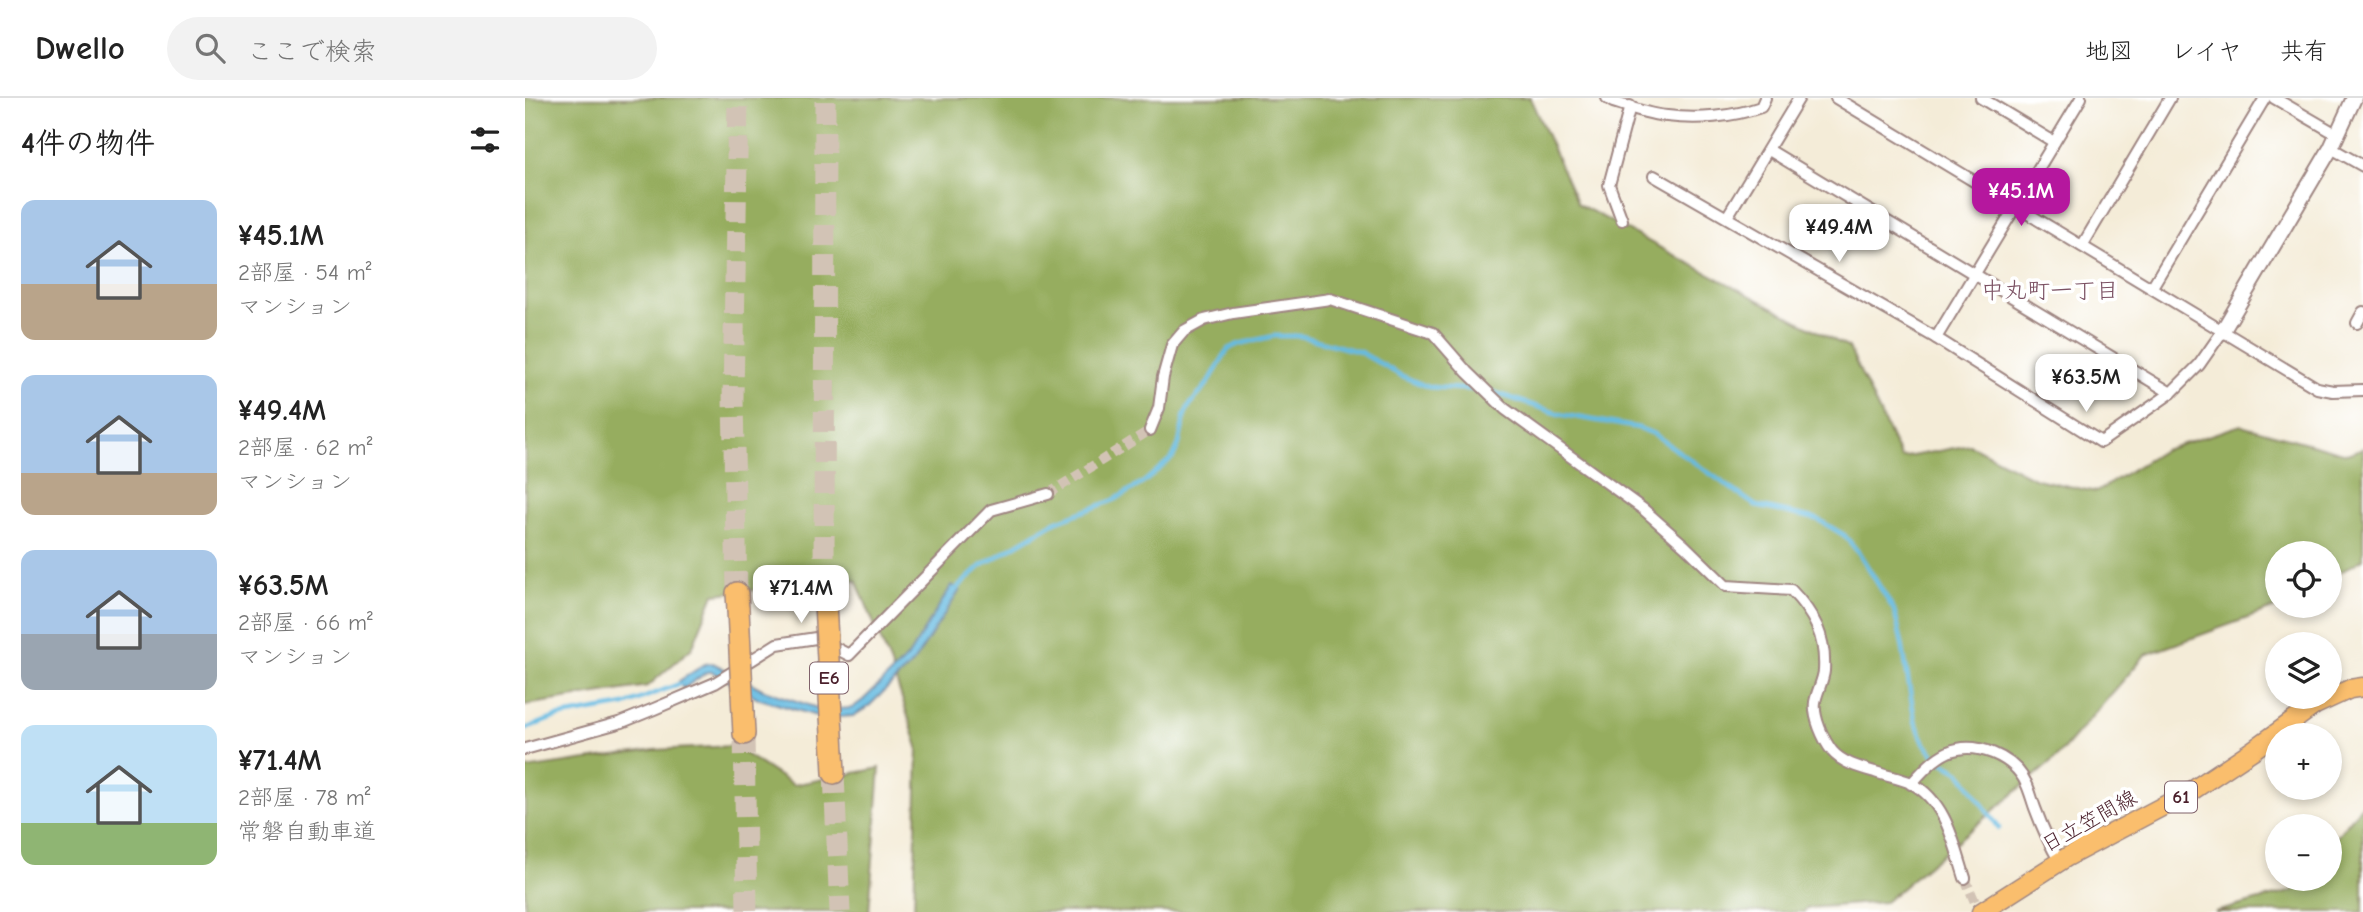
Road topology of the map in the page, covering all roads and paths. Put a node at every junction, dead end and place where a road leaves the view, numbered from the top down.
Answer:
1 (1607, 98) edge
2 (1765, 98) edge
3 (1799, 98) edge
4 (1836, 98) edge
5 (1981, 98) edge
6 (2081, 98) edge
7 (2170, 98) edge
8 (2265, 98) edge
9 (2274, 98) edge
10 (2354, 98) edge
11 (1630, 107) junction
12 (2054, 142) junction
13 (2335, 142) junction
14 (1769, 150) junction
15 (2363, 166) edge
16 (1654, 176) dead end
17 (2015, 206) junction
18 (1727, 217) junction
19 (1622, 220) dead end
20 (2082, 246) junction
21 (1975, 274) junction
22 (2152, 287) junction
23 (2363, 312) edge
24 (2357, 324) dead end
25 (2222, 332) junction
26 (1936, 338) junction
27 (2363, 390) edge
28 (2171, 393) junction
29 (1150, 430) tunnel mouth
30 (1048, 494) tunnel mouth
31 (825, 595) tunnel mouth
32 (737, 601) tunnel mouth
33 (2363, 687) edge
34 (744, 724) tunnel mouth
35 (525, 749) edge
36 (834, 763) tunnel mouth
37 (1911, 784) junction
38 (2060, 862) junction
39 (1965, 878) tunnel mouth
40 (1981, 912) edge

1 - 11 street
2 - 11 street
3 - 14 street
4 - 17 street
5 - 12 street
6 - 12 street
7 - 20 street
8 - 22 street
9 - 13 street
10 - 13 street
11 - 19 street
12 - 17 street
13 - 15 street
13 - 25 street
14 - 18 street
14 - 21 street
16 - 18 street
17 - 20 street
17 - 21 street
18 - 26 street
20 - 22 street
21 - 26 street
21 - 28 street
22 - 25 street
23 - 24 street
25 - 27 street
25 - 28 street
26 - 28 street
29 - 37 street
30 - 35 street
31 - 36 highway, E6, bridge
32 - 34 highway, bridge
33 - 38 main road, 日立笠間線 / 61
37 - 38 street
37 - 39 street
38 - 40 main road, 日立笠間線 / 61

